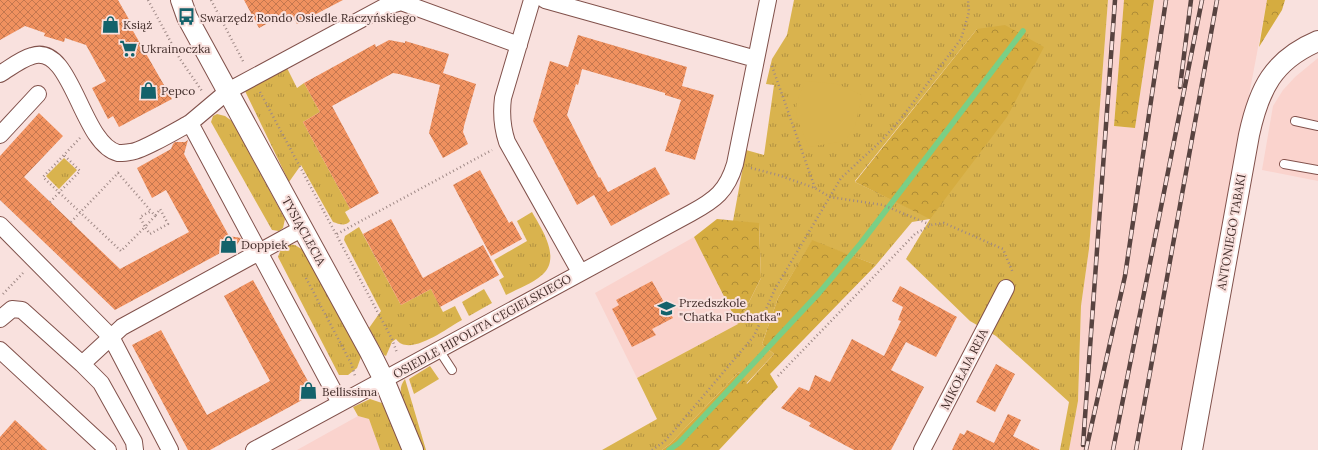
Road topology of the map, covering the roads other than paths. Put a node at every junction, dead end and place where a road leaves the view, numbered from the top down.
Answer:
1 (175, 0) edge
2 (532, 0) edge
3 (545, 0) edge
4 (768, 0) edge
5 (401, 1) edge
6 (184, 8) edge
7 (1318, 41) edge
8 (519, 45) junction
9 (756, 59) junction
10 (0, 74) edge
11 (228, 91) junction
12 (38, 94) dead end
13 (1295, 122) dead end
14 (190, 123) junction
15 (1318, 126) edge
16 (0, 135) edge
17 (1284, 164) dead end
18 (1318, 170) edge
19 (0, 225) edge
20 (303, 228) junction
21 (259, 252) junction
22 (580, 272) junction
23 (1006, 288) road end
24 (0, 319) edge
25 (111, 337) junction
26 (0, 350) edge
27 (439, 350) junction
28 (82, 364) junction
29 (452, 370) dead end
30 (384, 380) junction
31 (340, 403) junction
32 (108, 450) edge
33 (135, 450) edge
34 (170, 450) edge
35 (254, 450) edge
36 (412, 450) edge
37 (922, 450) edge
38 (1192, 450) edge

1 - 6 street, TYSIĄCLECIA
2 - 8 street, OSIEDLE HIPOLITA CEGIELSKIEGO
3 - 9 street
4 - 9 street, OSIEDLE HIPOLITA CEGIELSKIEGO
5 - 8 street
5 - 11 street
6 - 11 street, TYSIĄCLECIA
7 - 38 street, ANTONIEGO TABAKI
8 - 22 street, OSIEDLE HIPOLITA CEGIELSKIEGO
9 - 22 street, OSIEDLE HIPOLITA CEGIELSKIEGO
10 - 14 street
11 - 14 street
11 - 20 street, TYSIĄCLECIA
12 - 16 street
13 - 15 lane
14 - 21 street
17 - 18 lane
19 - 25 street
20 - 21 street
20 - 30 street, TYSIĄCLECIA
21 - 25 street
21 - 31 street
22 - 27 street, OSIEDLE HIPOLITA CEGIELSKIEGO
23 - 37 street, MIKOŁAJA REJA
24 - 28 street
25 - 28 street
25 - 34 street
26 - 32 street
27 - 29 lane
27 - 30 street, OSIEDLE HIPOLITA CEGIELSKIEGO
28 - 33 street
30 - 31 street, OSIEDLE HIPOLITA CEGIELSKIEGO
30 - 36 street, TYSIĄCLECIA
31 - 35 street, OSIEDLE HIPOLITA CEGIELSKIEGO

